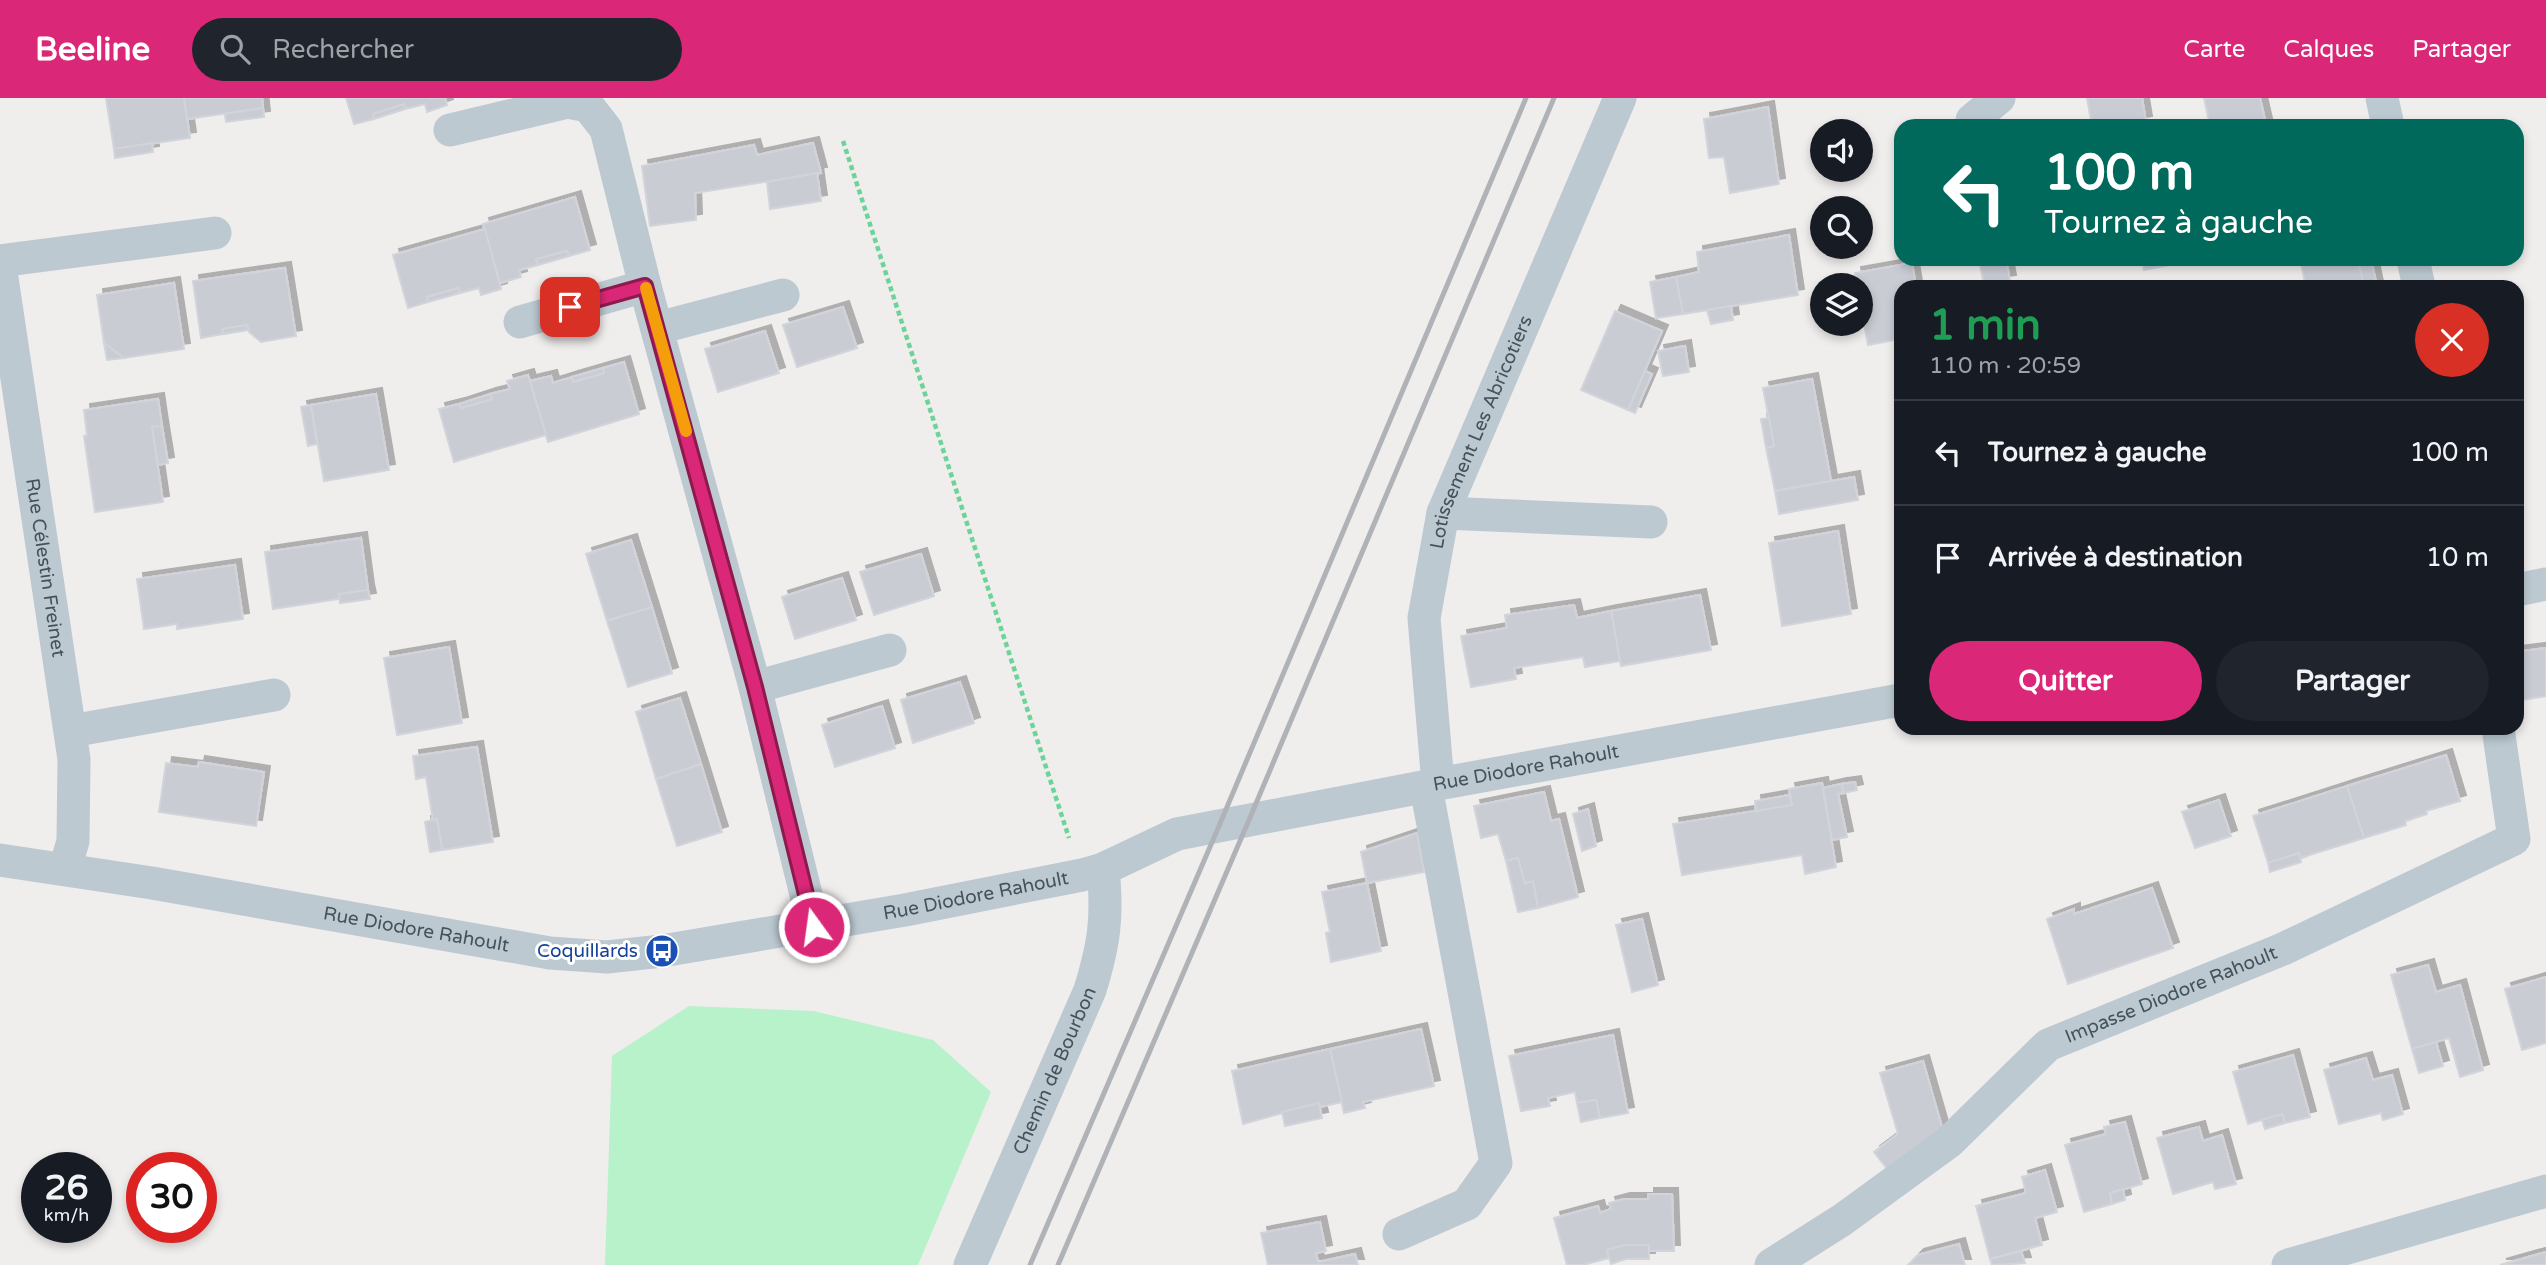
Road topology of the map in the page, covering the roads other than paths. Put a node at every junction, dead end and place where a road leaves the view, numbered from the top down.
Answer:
1 (1620, 98) edge
2 (1999, 98) edge
3 (2382, 98) edge
4 (1973, 119) edge
5 (2386, 119) edge
6 (450, 130) dead end
7 (215, 233) dead end
8 (0, 263) edge
9 (645, 286) junction
10 (783, 295) dead end
11 (520, 322) dead end
12 (658, 328) junction
13 (1443, 513) junction
14 (1651, 522) dead end
15 (2546, 584) edge
16 (2524, 588) edge
17 (890, 650) dead end
18 (755, 687) junction
19 (274, 695) dead end
20 (1894, 702) edge
21 (71, 731) junction
22 (2499, 735) edge
23 (1432, 785) junction
24 (0, 860) edge
25 (65, 869) junction
26 (1092, 872) junction
27 (814, 927) junction
28 (2546, 1191) edge
29 (1399, 1234) dead end
30 (970, 1265) edge
31 (1771, 1265) edge
32 (2288, 1265) edge

1 - 13 street, Lotissement Les Abricotiers
2 - 4 street
3 - 5 street
6 - 9 street
7 - 8 street
8 - 21 street, Rue Célestin Freinet
9 - 11 street
9 - 12 street
10 - 12 street
12 - 18 street
13 - 14 street
13 - 23 street, Lotissement Les Abricotiers
15 - 16 street
17 - 18 street
18 - 27 street
19 - 21 street
20 - 23 street, Rue Diodore Rahoult
21 - 25 street, Rue Célestin Freinet
22 - 31 street, Impasse Diodore Rahoult
23 - 26 street, Rue Diodore Rahoult
23 - 29 street, Lotissement Les Abricotiers
24 - 25 street, Rue Diodore Rahoult
25 - 27 street, Rue Diodore Rahoult
26 - 27 street, Rue Diodore Rahoult
26 - 30 street, Chemin de Bourbon
28 - 32 street

